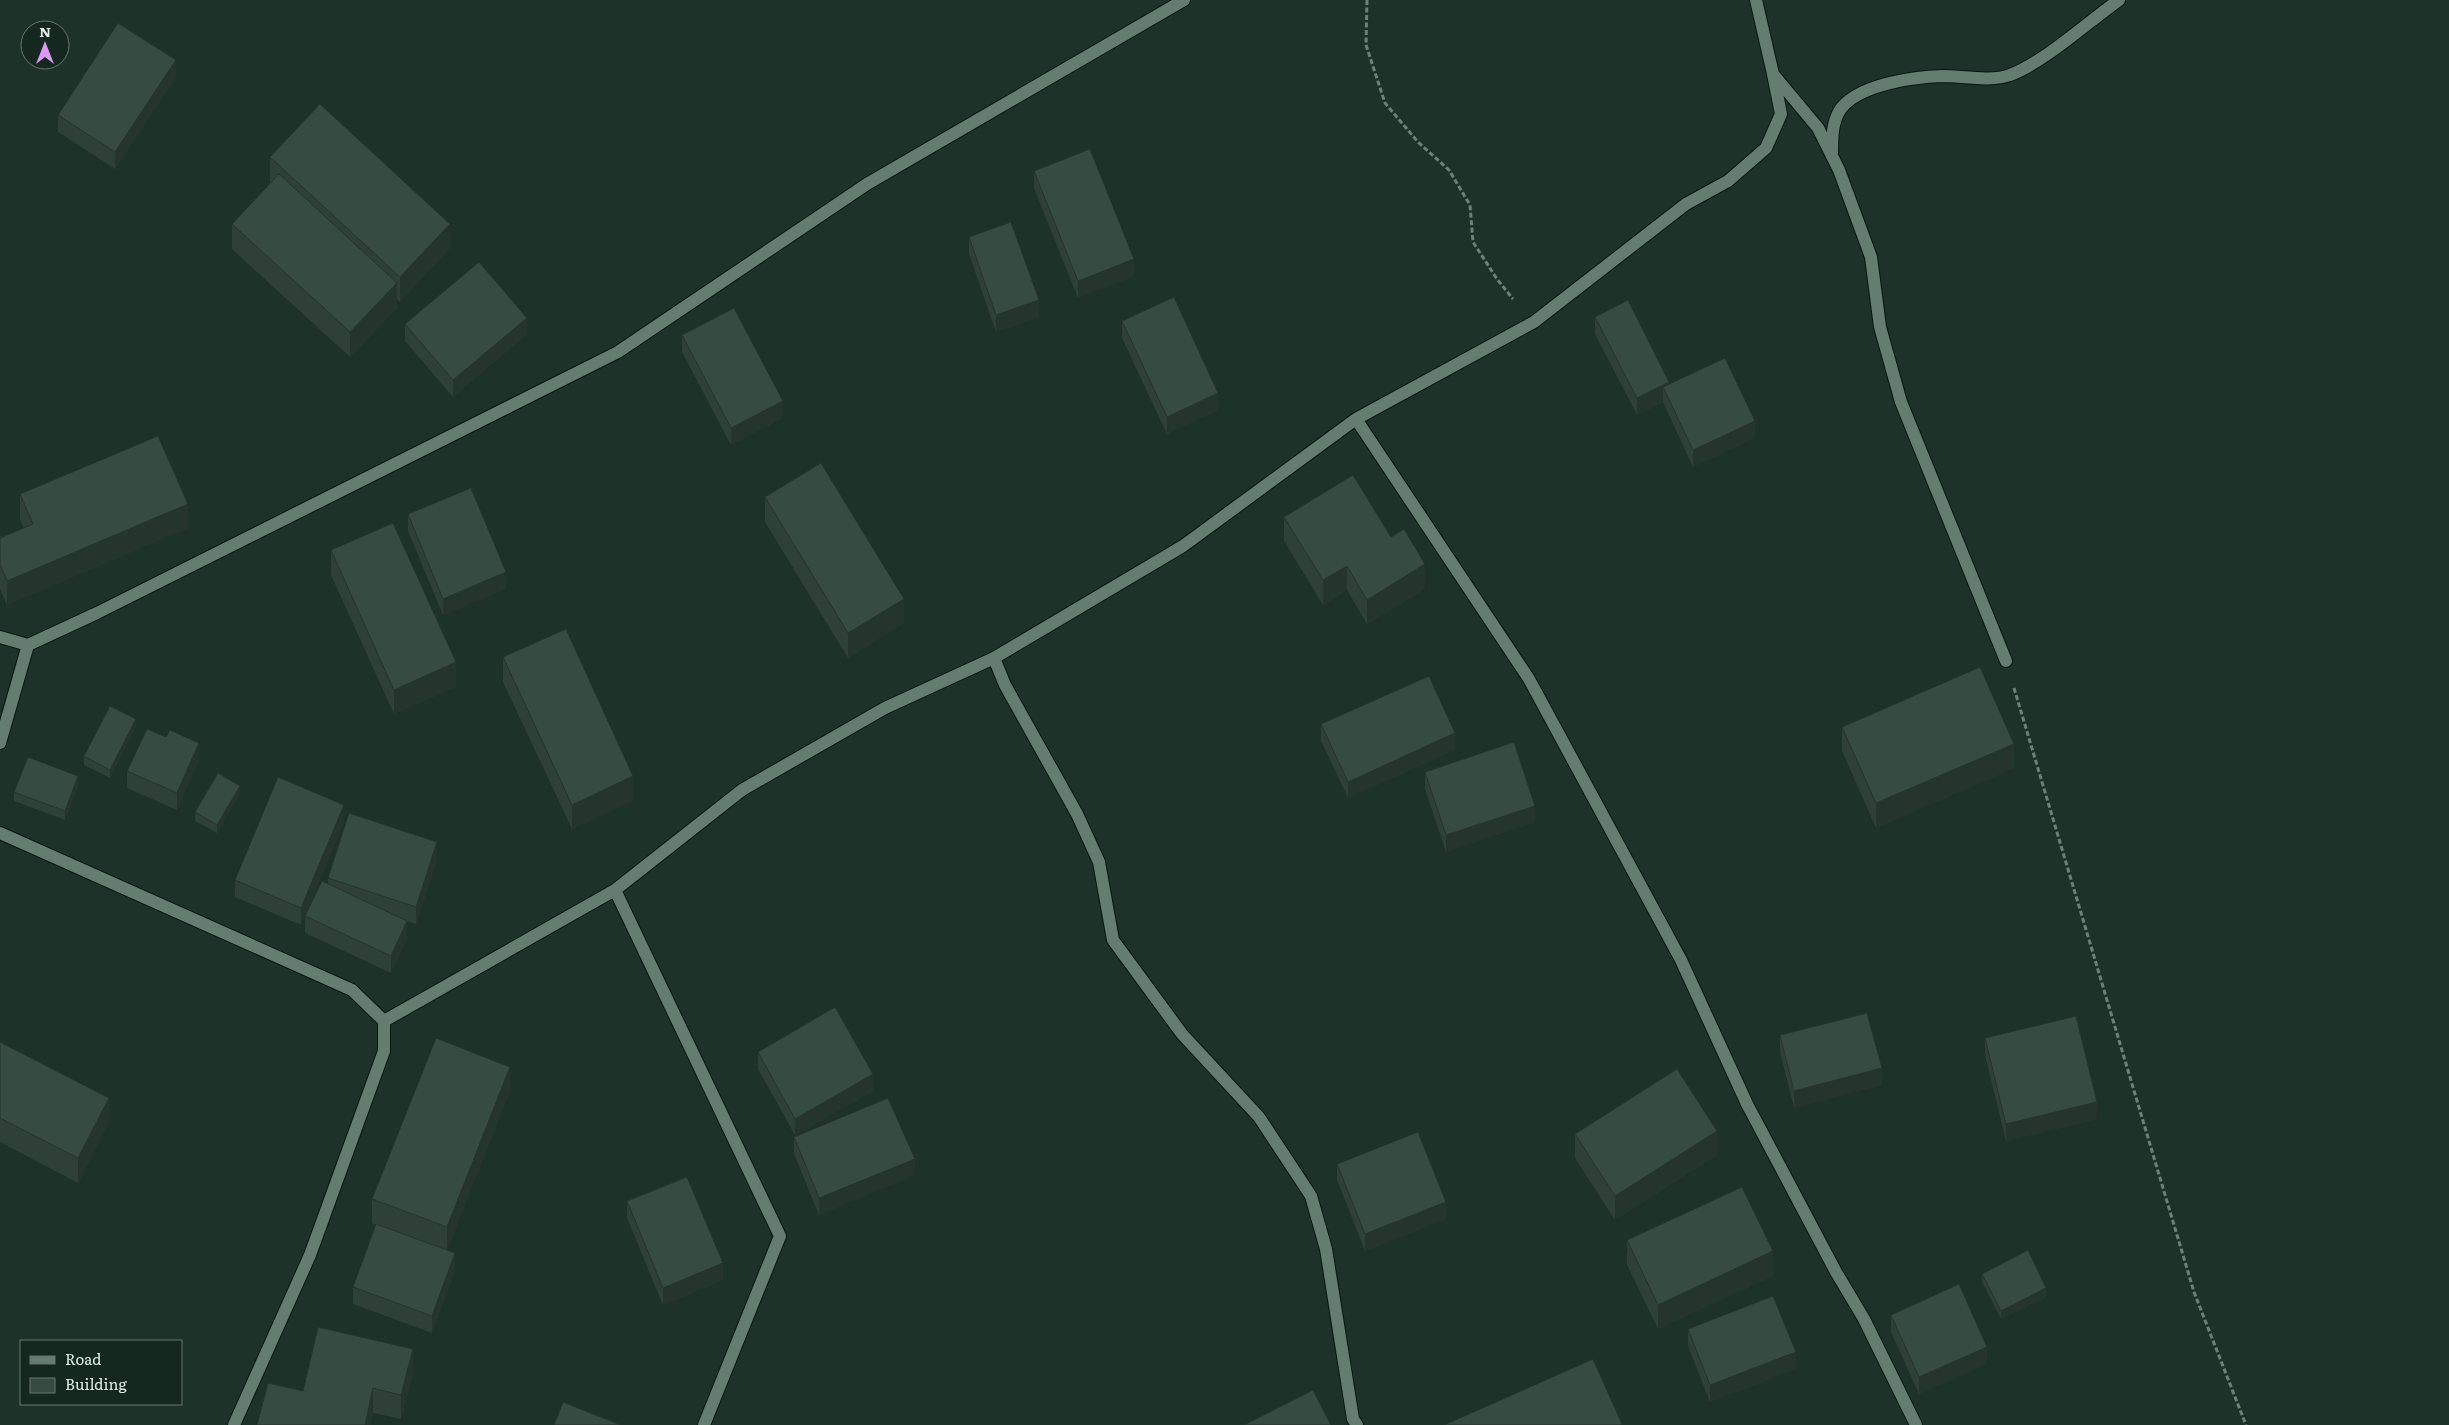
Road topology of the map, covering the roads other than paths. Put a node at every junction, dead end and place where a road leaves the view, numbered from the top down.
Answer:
1 (1184, 0) edge
2 (1756, 0) edge
3 (2119, 0) edge
4 (1773, 74) junction
5 (1832, 156) junction
6 (1356, 419) junction
7 (0, 637) edge
8 (28, 645) junction
9 (994, 658) junction
10 (2006, 661) road end
11 (0, 743) edge
12 (0, 833) edge
13 (615, 890) junction
14 (384, 1021) junction
15 (234, 1425) edge
16 (704, 1425) edge
17 (1357, 1425) edge
18 (1916, 1425) edge

1 - 8 street
2 - 4 street
3 - 5 street
4 - 5 street
4 - 6 street
5 - 10 street
6 - 9 street
6 - 18 street
7 - 8 street
8 - 11 street
9 - 13 street
9 - 17 street
12 - 14 street
13 - 14 street
13 - 16 street
14 - 15 street

